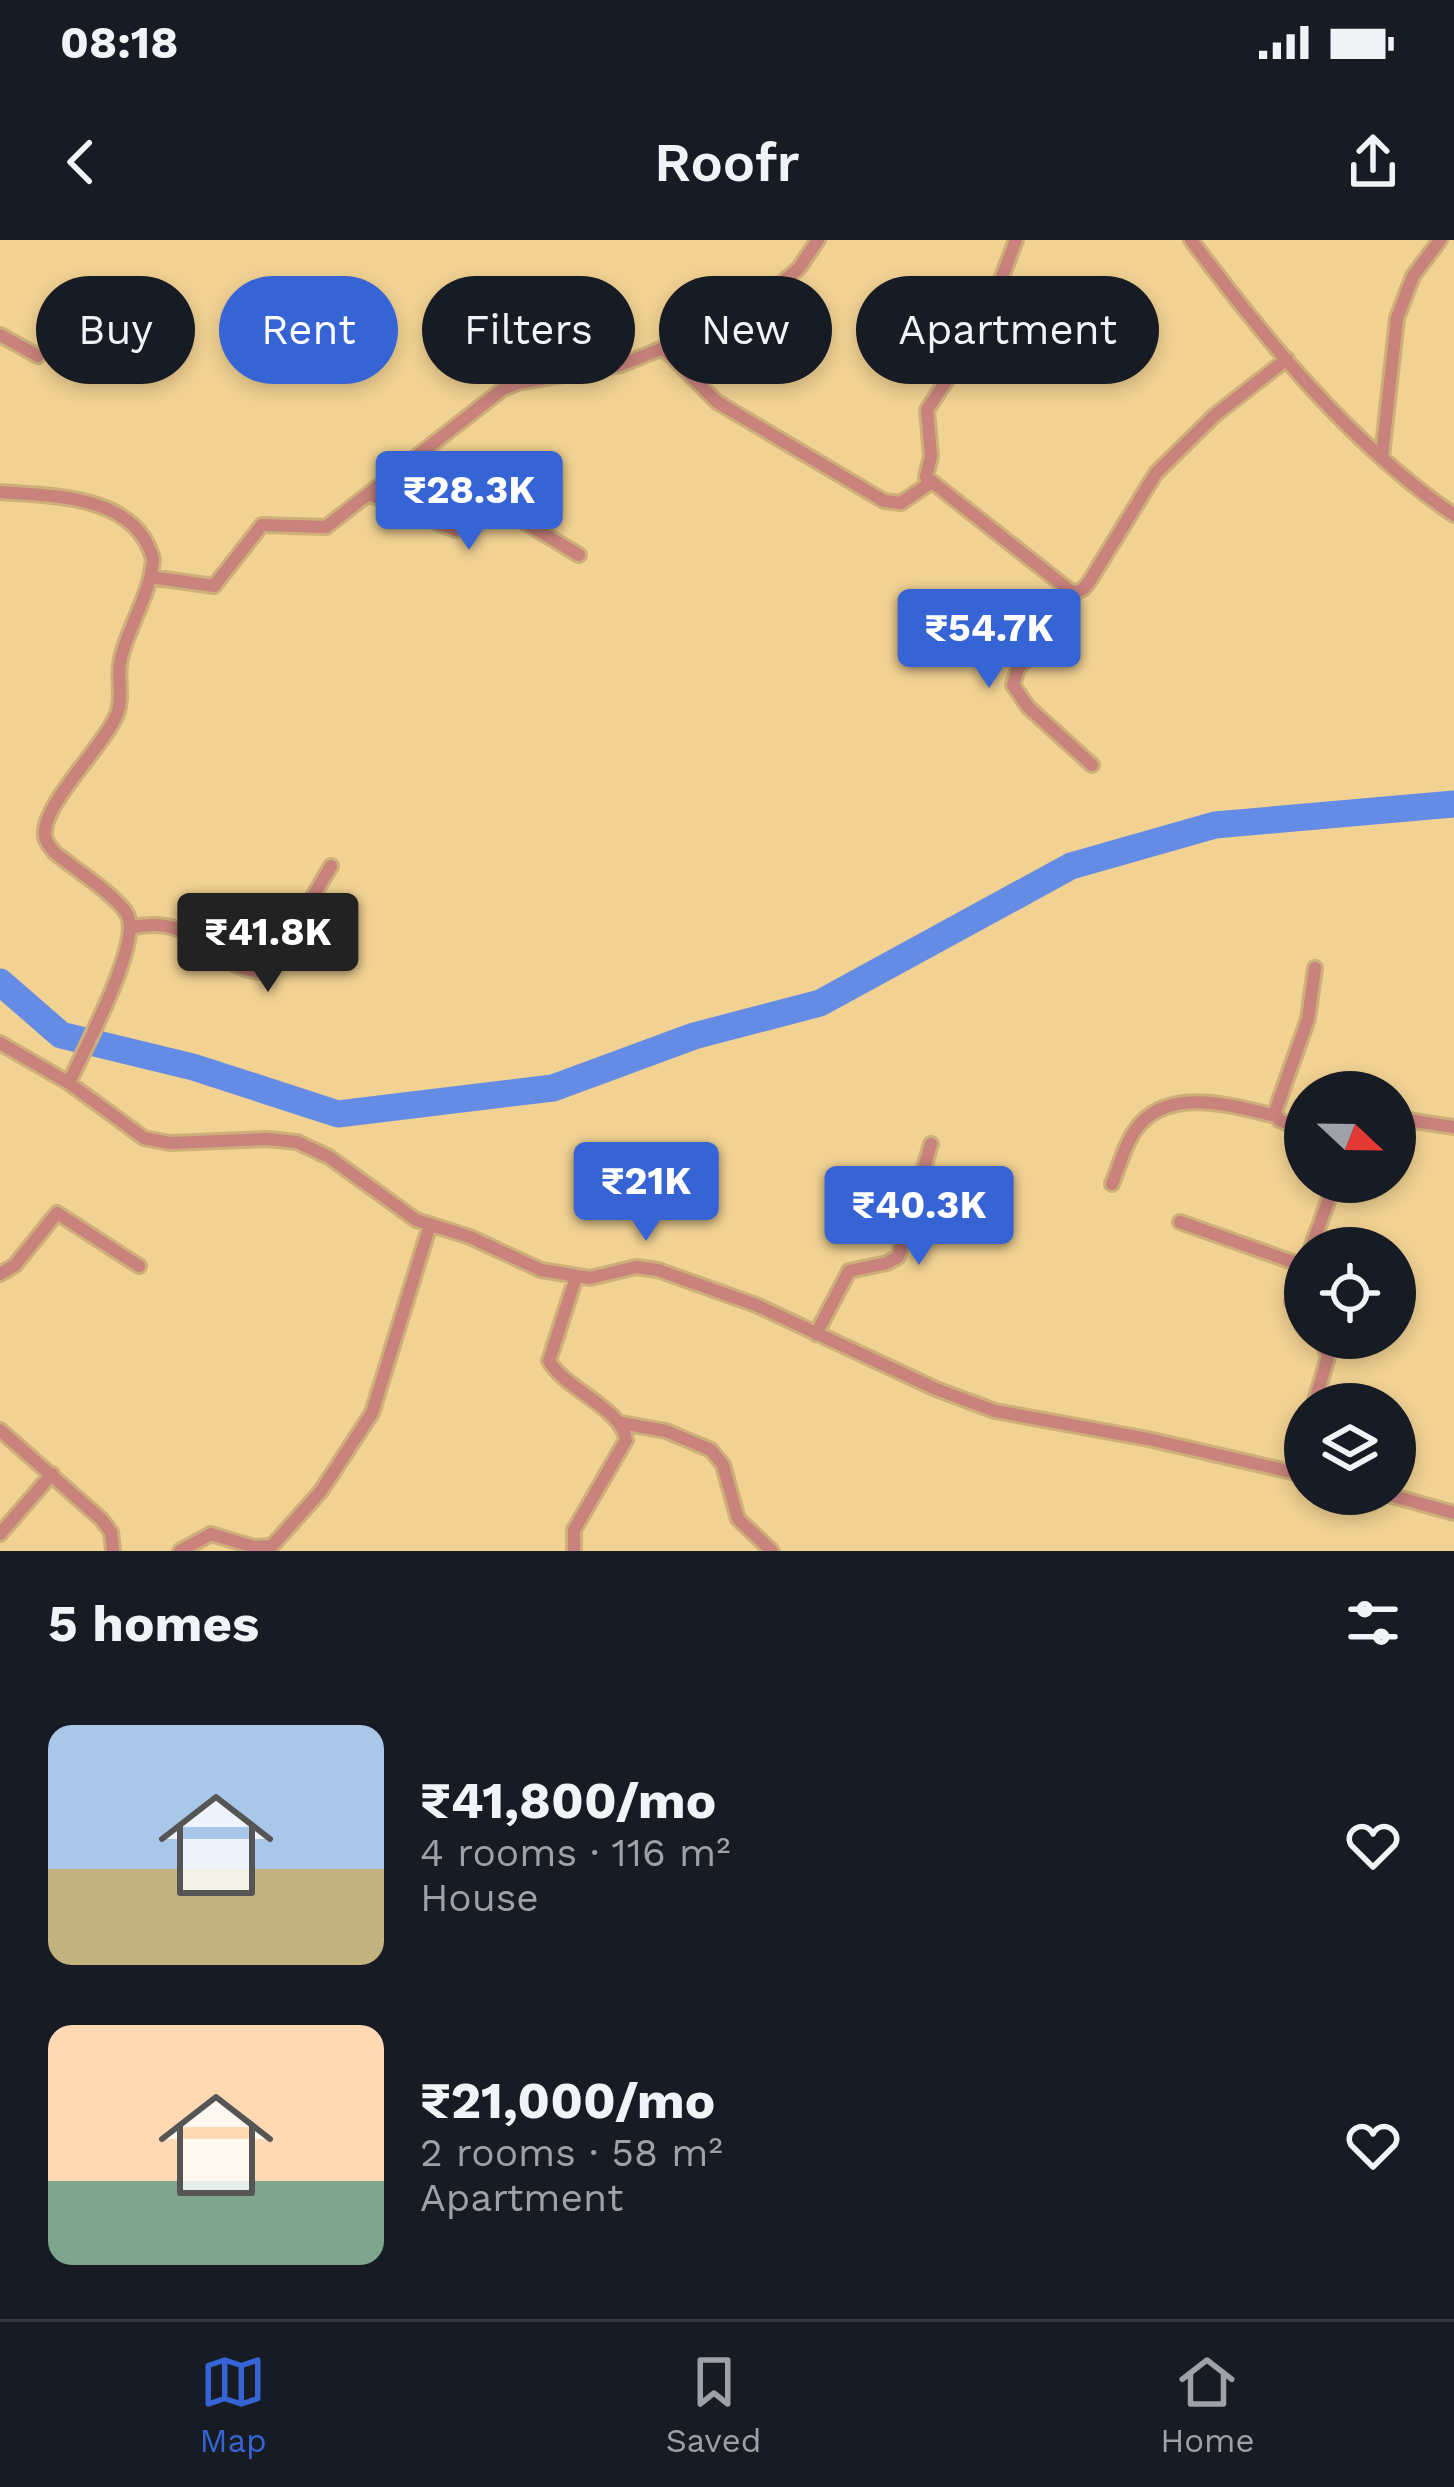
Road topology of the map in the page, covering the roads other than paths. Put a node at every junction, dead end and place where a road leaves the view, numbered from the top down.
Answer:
1 (818, 240) edge
2 (1016, 240) edge
3 (1191, 240) edge
4 (1440, 240) edge
5 (790, 276) edge
6 (0, 335) edge
7 (659, 350) edge
8 (36, 355) edge
9 (1286, 359) junction
10 (700, 384) edge
11 (1382, 456) junction
12 (931, 483) junction
13 (0, 492) edge
14 (369, 494) junction
15 (1454, 515) edge
16 (579, 555) dead end
17 (150, 577) junction
18 (1072, 592) junction
19 (1092, 766) dead end
20 (331, 866) dead end
21 (130, 928) junction
22 (1315, 968) dead end
23 (0, 1042) edge
24 (69, 1083) junction
25 (1276, 1116) junction
26 (1284, 1120) edge
27 (1416, 1121) edge
28 (1454, 1126) edge
29 (931, 1144) dead end
30 (1112, 1184) dead end
31 (1180, 1222) dead end
32 (430, 1225) junction
33 (1284, 1258) edge
34 (139, 1266) dead end
35 (0, 1274) edge
36 (576, 1277) junction
37 (816, 1334) junction
38 (621, 1423) junction
39 (0, 1430) edge
40 (1284, 1470) edge
41 (52, 1474) junction
42 (1416, 1503) edge
43 (1454, 1514) edge
44 (0, 1534) edge
45 (271, 1548) edge
46 (113, 1551) edge
47 (180, 1551) edge
48 (574, 1551) edge
49 (772, 1551) edge

1 - 5 street
2 - 12 street
3 - 9 street
4 - 11 street
6 - 8 street
7 - 14 street
9 - 11 street
9 - 18 street
10 - 12 street
11 - 15 street
12 - 18 street
13 - 17 street
14 - 16 street
14 - 17 street
17 - 21 street
18 - 19 street
20 - 21 street
21 - 24 street
22 - 25 street
23 - 24 street
24 - 32 street
25 - 26 street
25 - 30 street
27 - 28 street
29 - 37 street
31 - 33 street
32 - 36 street
32 - 45 street
34 - 35 street
36 - 37 street
36 - 38 street
37 - 40 street
38 - 48 street
38 - 49 street
39 - 41 street
41 - 44 street
41 - 46 street
42 - 43 street
45 - 47 street

